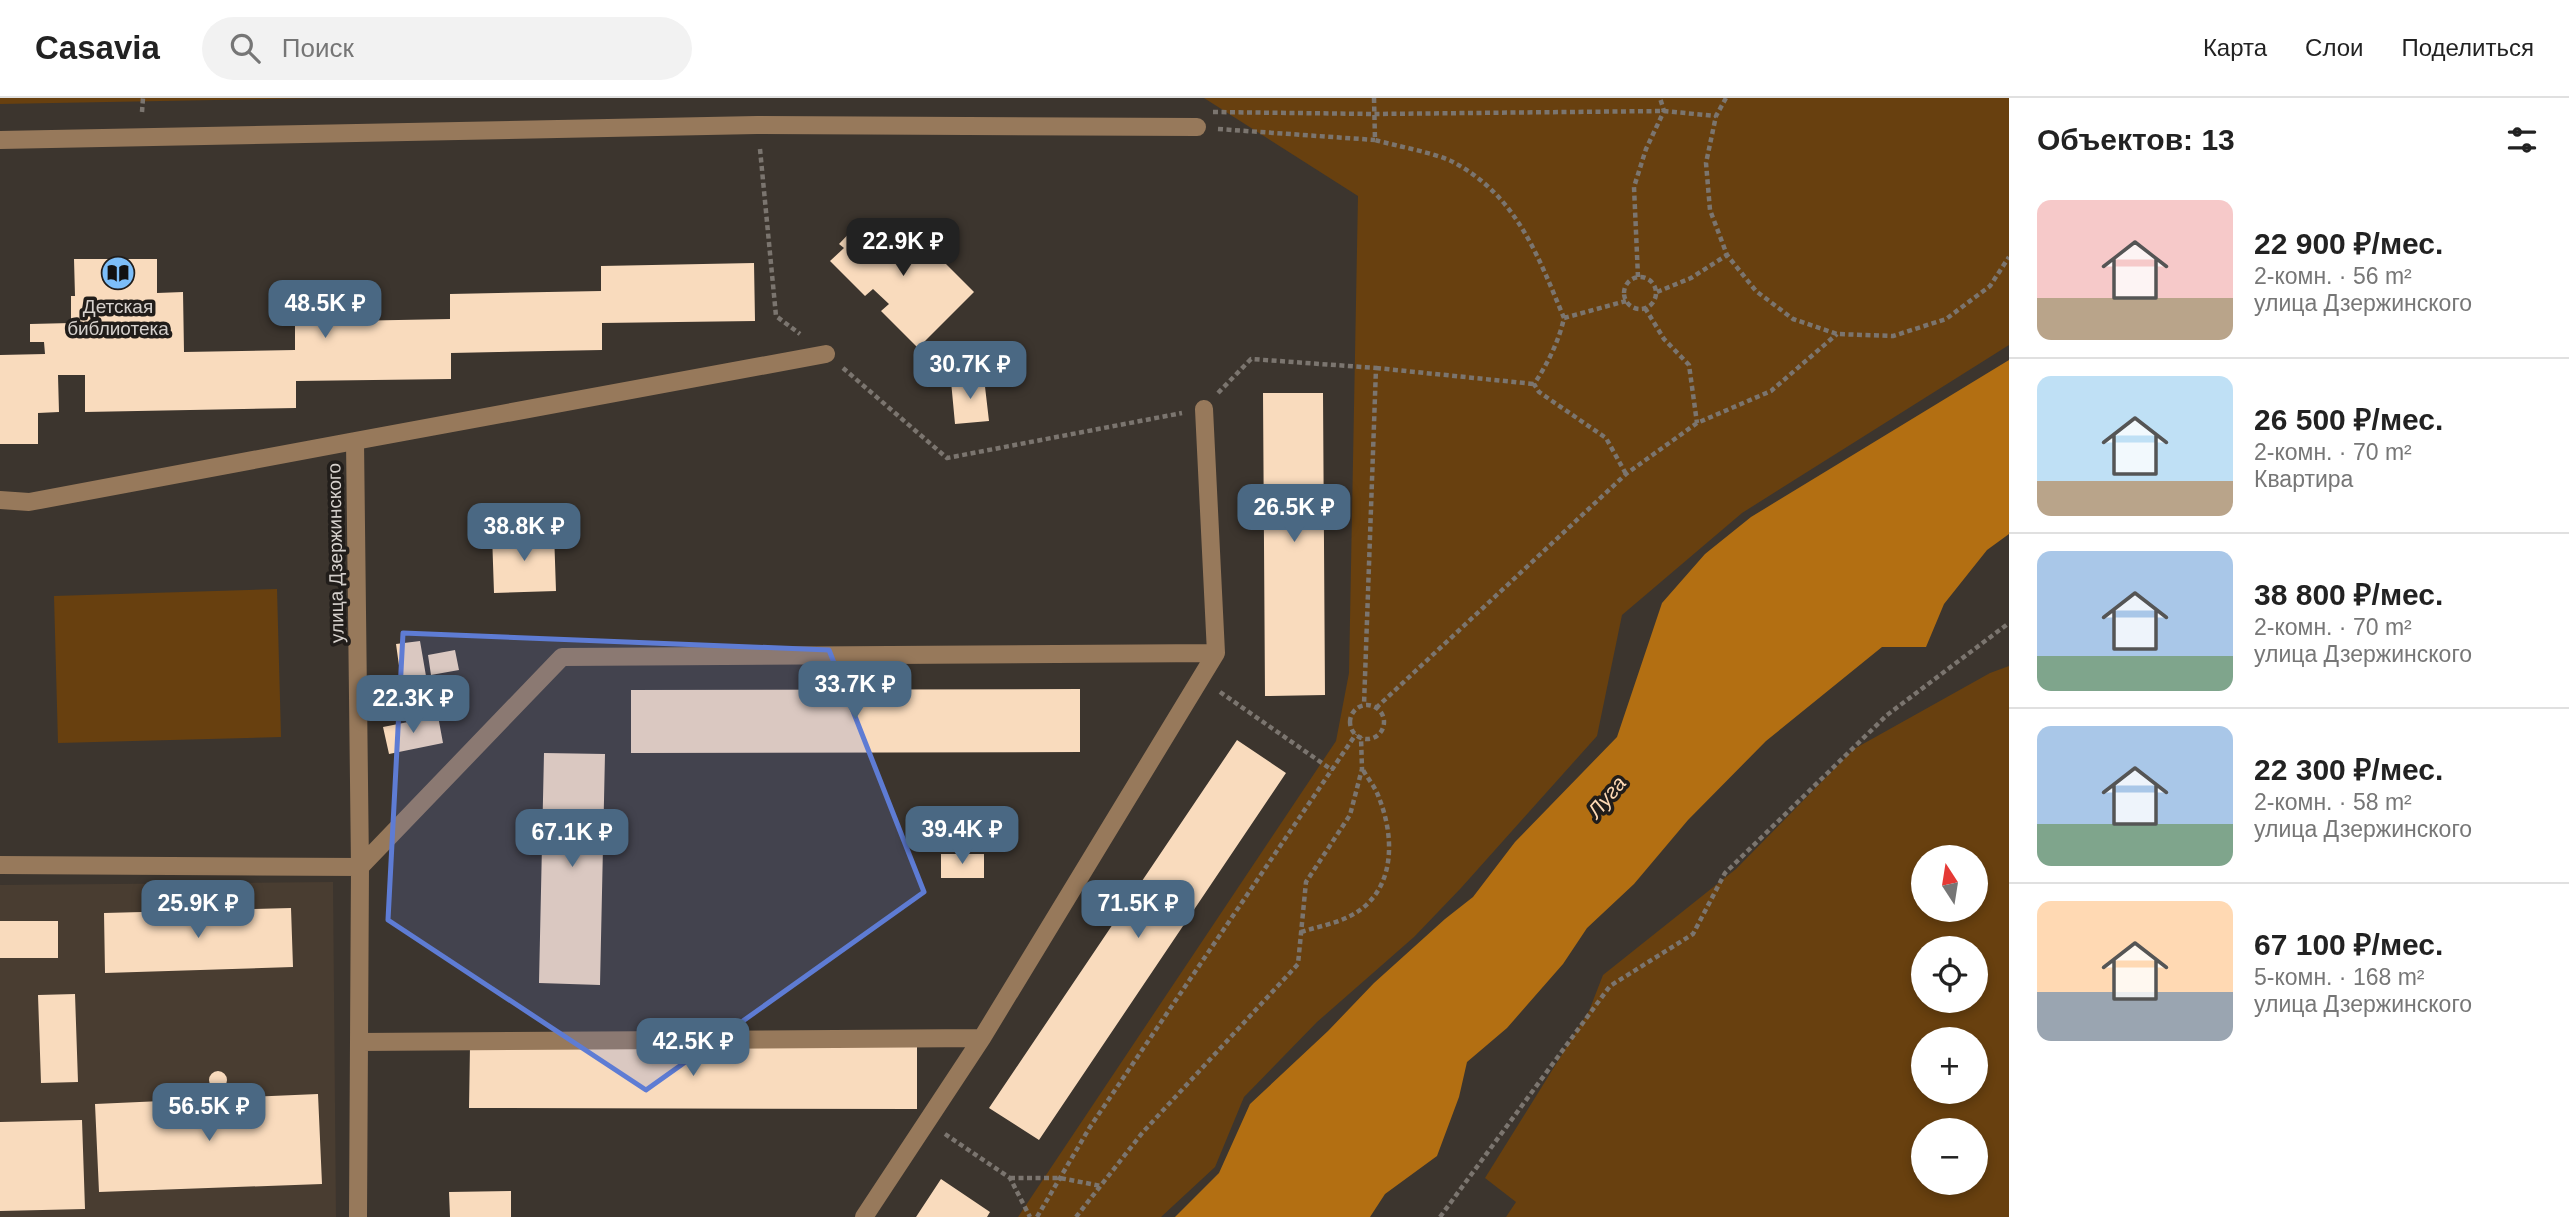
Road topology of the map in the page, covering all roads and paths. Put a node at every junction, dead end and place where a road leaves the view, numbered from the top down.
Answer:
1 (1374, 98) edge
2 (1660, 98) edge
3 (1726, 98) edge
4 (757, 125) junction
5 (1197, 127) joint
6 (0, 140) edge
7 (1375, 140) junction
8 (1727, 254) junction
9 (2009, 257) edge
10 (1638, 277) junction
11 (1657, 292) junction
12 (1626, 301) junction
13 (1645, 308) junction
14 (1564, 318) junction
15 (1837, 334) junction
16 (826, 354) junction
17 (1376, 368) junction
18 (1534, 384) junction
19 (1204, 408) junction
20 (1697, 423) junction
21 (355, 441) junction
22 (1626, 474) junction
23 (0, 500) edge
24 (2009, 623) edge
25 (1216, 653) junction
26 (1200, 679) junction
27 (1364, 705) junction
28 (1376, 708) junction
29 (1356, 734) junction
30 (1361, 737) junction
31 (1362, 769) junction
32 (1332, 770) junction
33 (0, 865) edge
34 (360, 867) junction
35 (1301, 932) junction
36 (982, 1038) junction
37 (360, 1042) junction
38 (927, 1122) junction
39 (1010, 1178) junction
40 (1060, 1178) junction
41 (1101, 1186) junction
42 (358, 1217) edge
43 (864, 1217) edge
44 (1030, 1217) edge
45 (1037, 1217) edge
46 (1076, 1217) edge
47 (1440, 1217) edge

1 - 7 path
2 - 10 path
3 - 8 path
4 - 5 street
4 - 6 street
4 - 16 path
5 - 7 path
7 - 14 path
8 - 11 path
8 - 15 path
9 - 15 path
10 - 11 path
10 - 12 path
11 - 13 path
12 - 13 path
12 - 14 path
13 - 20 path
14 - 18 path
15 - 20 path
16 - 19 path
16 - 21 street, улица Дзержинского
17 - 18 path
17 - 19 path
17 - 27 path
18 - 22 path
19 - 25 street
20 - 22 path
21 - 23 street
21 - 34 street, улица Дзержинского
22 - 28 path
24 - 47 path
25 - 26 street
25 - 34 street
26 - 32 path
26 - 36 street
27 - 28 path
27 - 29 path
28 - 30 path
29 - 30 path
29 - 32 path
30 - 31 path
31 - 35 path
31 - 35 path
32 - 40 path
33 - 34 street
34 - 37 street, улица Дзержинского
35 - 41 path
36 - 37 street
36 - 38 street
37 - 42 street, улица Дзержинского
38 - 39 path
38 - 43 street
39 - 40 path
39 - 44 path
40 - 41 path
40 - 45 path
41 - 46 path

